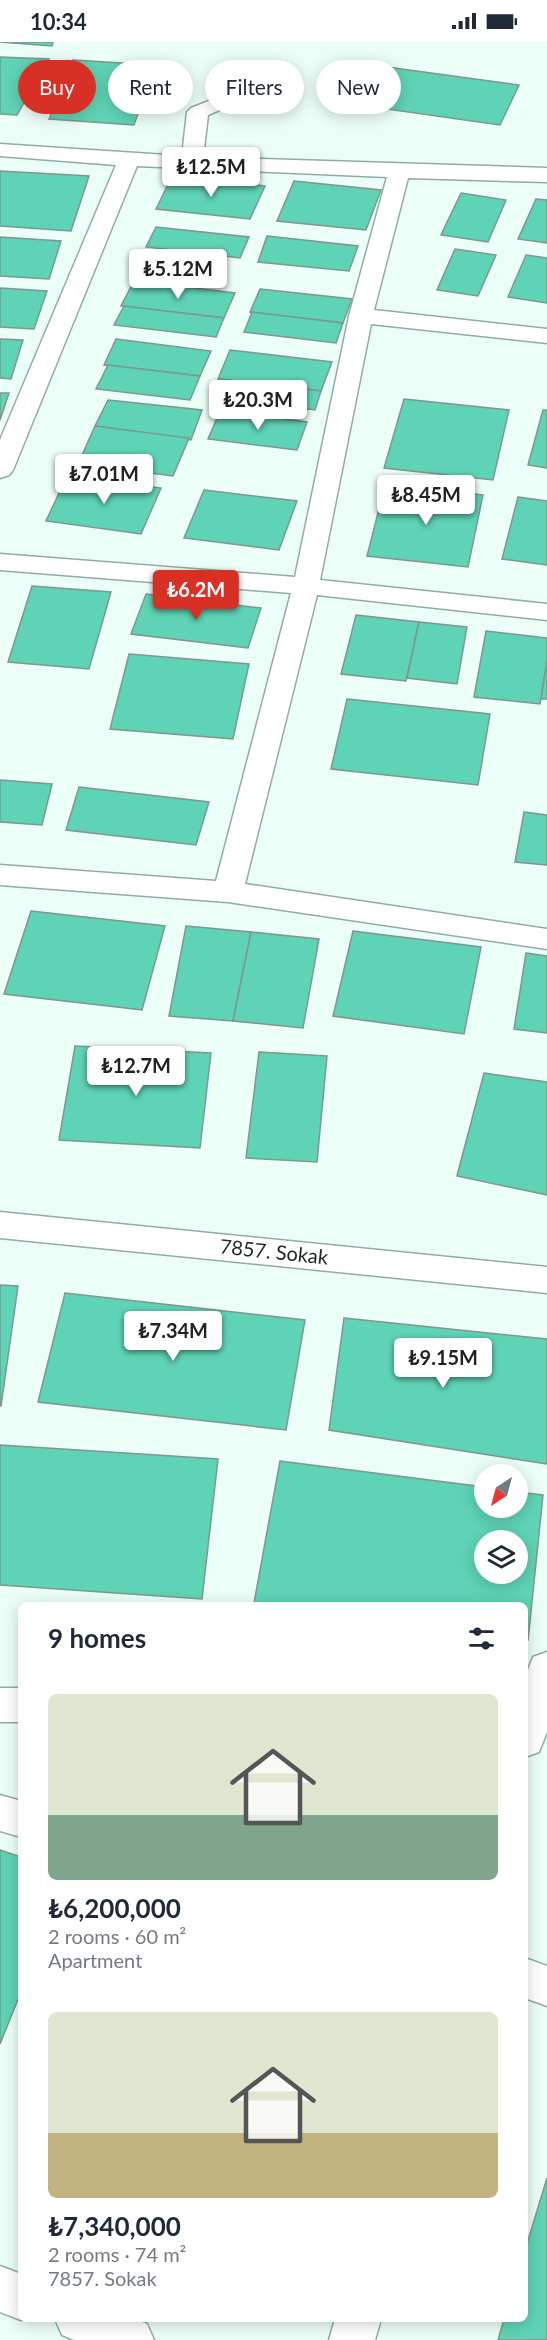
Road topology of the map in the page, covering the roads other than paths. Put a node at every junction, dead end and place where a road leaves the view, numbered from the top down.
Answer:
1 (205, 109) edge
2 (0, 150) edge
3 (128, 161) junction
4 (192, 162) junction
5 (399, 172) junction
6 (547, 175) edge
7 (361, 316) junction
8 (547, 336) edge
9 (0, 470) edge
10 (0, 562) edge
11 (306, 586) junction
12 (547, 612) edge
13 (0, 875) edge
14 (228, 892) junction
15 (547, 939) edge
16 (0, 1225) edge
17 (547, 1280) edge
18 (547, 1669) edge
19 (0, 1704) edge
20 (18, 1705) edge
21 (533, 1720) edge
22 (0, 1813) edge
23 (18, 1818) edge
24 (528, 1979) edge
25 (547, 1986) edge
26 (0, 2289) edge
27 (18, 2296) edge
28 (86, 2322) edge
29 (357, 2322) edge
30 (131, 2340) edge
31 (352, 2340) edge

1 - 4 street
2 - 3 street
3 - 4 street
3 - 9 street
4 - 5 street
5 - 6 street
5 - 7 street
7 - 8 street
7 - 11 street
10 - 11 street
11 - 12 street
11 - 14 street
13 - 14 street
14 - 15 street
16 - 17 street, 7857. Sokak
18 - 21 street
19 - 20 street
22 - 23 street
24 - 25 street
26 - 27 street
28 - 30 street
29 - 31 street

